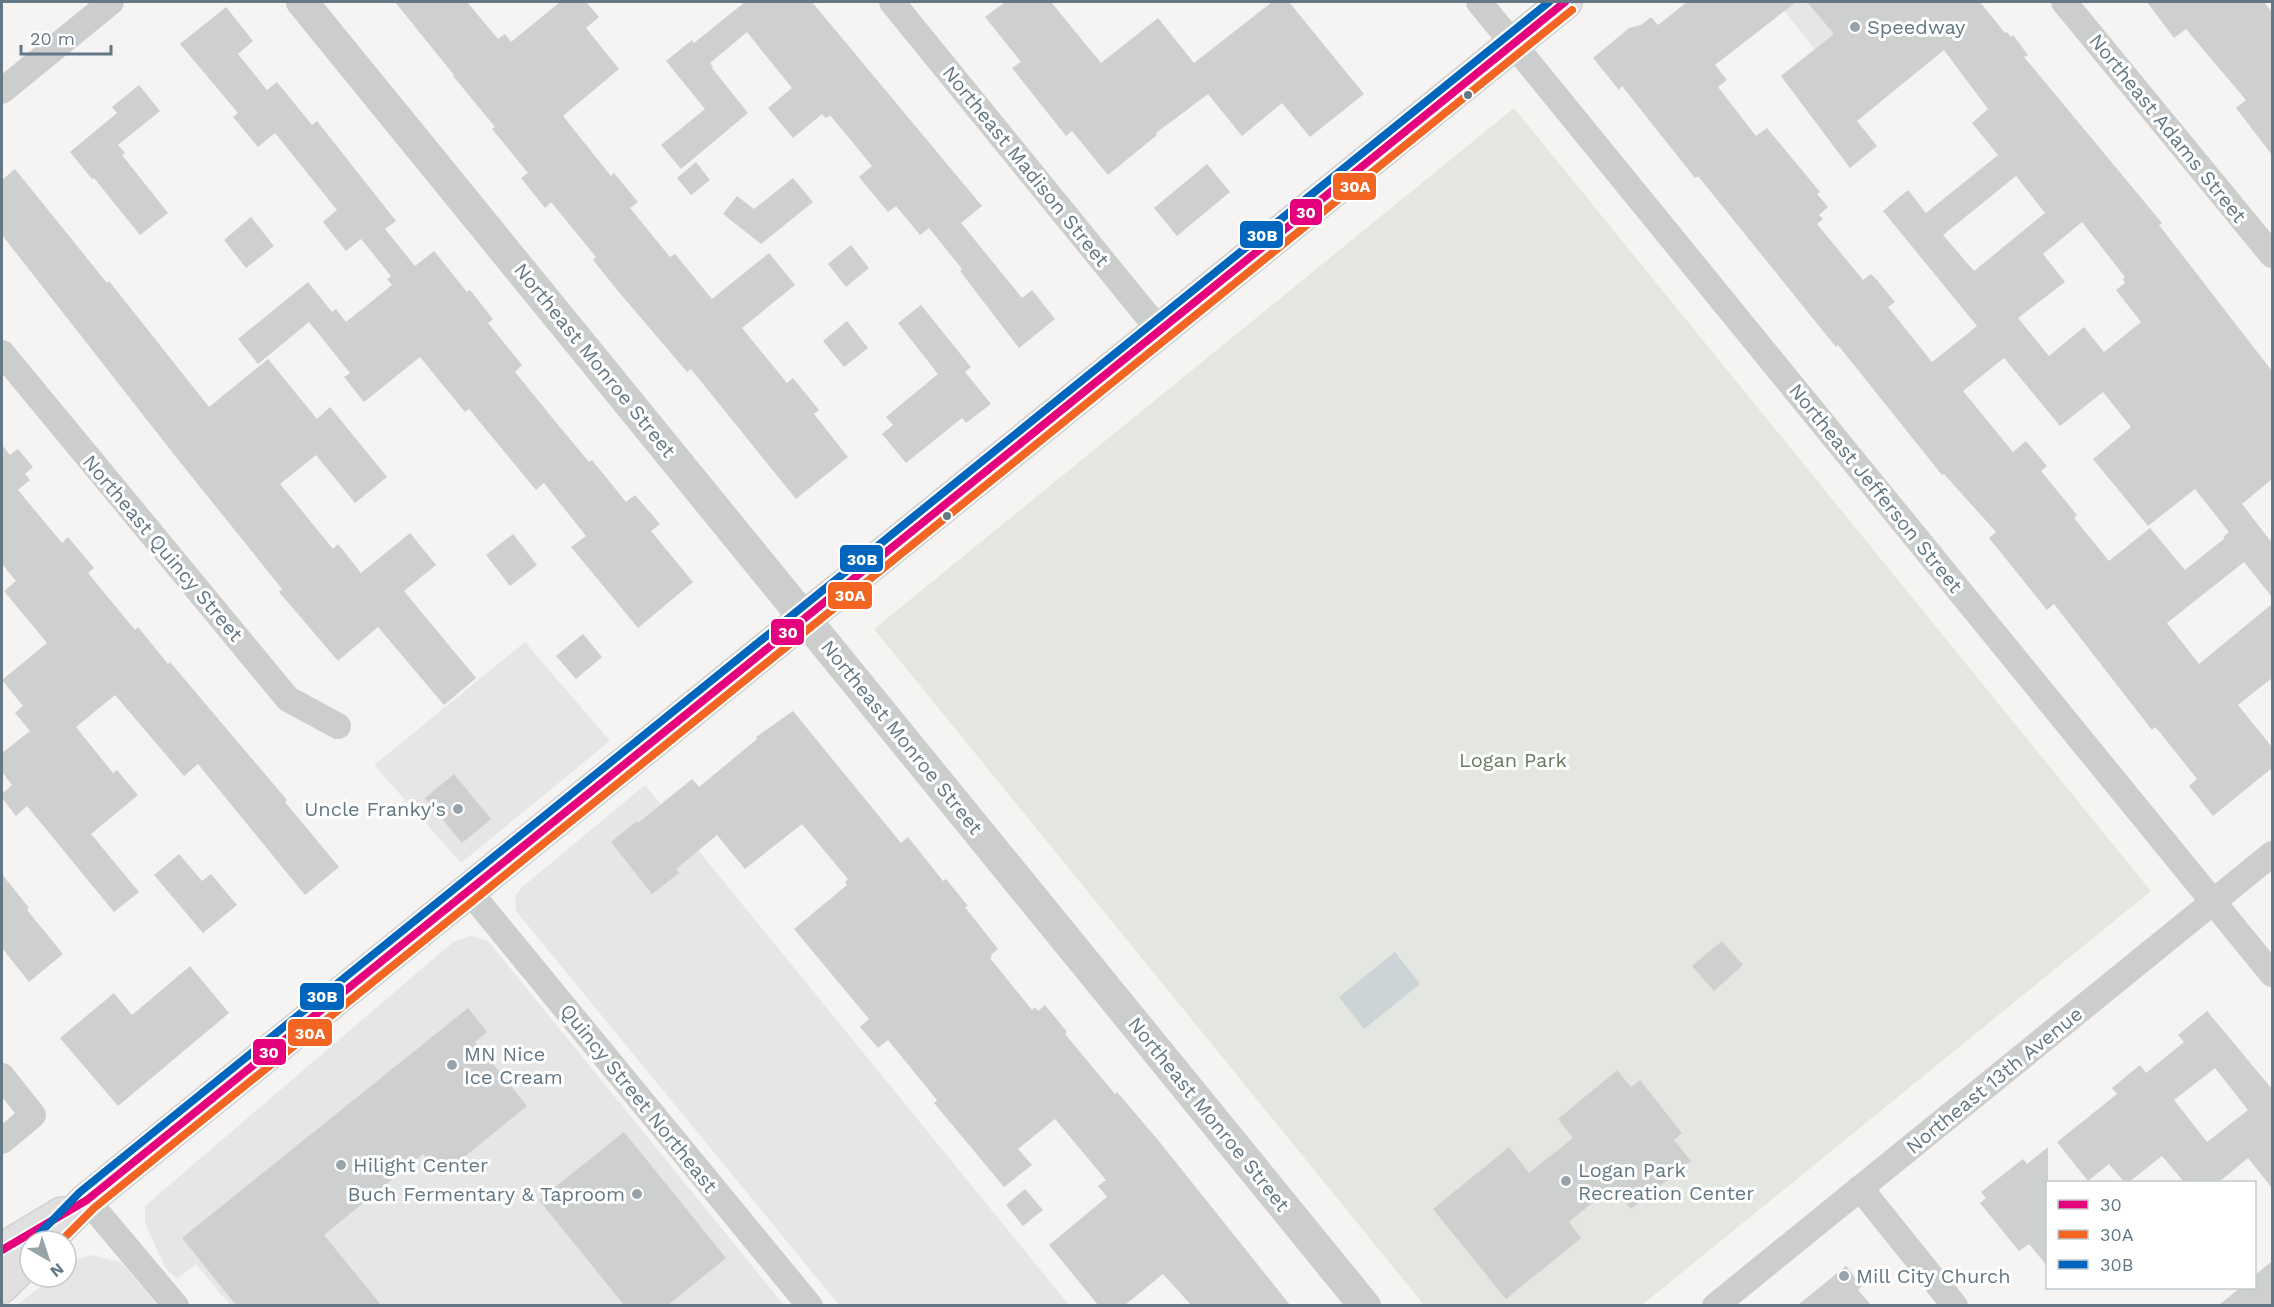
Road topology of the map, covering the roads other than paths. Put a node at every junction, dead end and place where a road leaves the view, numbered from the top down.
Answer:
1 (111, 2) edge
2 (302, 2) edge
3 (892, 2) edge
4 (1479, 2) edge
5 (1565, 2) edge
6 (2064, 2) edge
7 (1513, 44) junction
8 (2, 91) edge
9 (2272, 255) edge
10 (1159, 330) junction
11 (2, 353) edge
12 (806, 618) junction
13 (338, 726) dead end
14 (2272, 854) edge
15 (469, 891) junction
16 (2214, 902) junction
17 (2272, 974) edge
18 (2, 1076) edge
19 (2, 1141) edge
20 (1860, 1188) junction
21 (87, 1200) junction
22 (58, 1229) edge
23 (2, 1250) edge
24 (18, 1269) edge
25 (2, 1286) edge
26 (176, 1305) edge
27 (810, 1305) edge
28 (1365, 1305) edge
29 (1715, 1305) edge
30 (1955, 1305) edge

1 - 8 street
2 - 12 street, Northeast Monroe Street
3 - 10 street, Northeast Madison Street
4 - 7 street, Northeast Jefferson Street
5 - 7 main road
6 - 9 street, Northeast Adams Street
7 - 10 main road
7 - 16 street, Northeast Jefferson Street
10 - 12 main road
11 - 13 street, Northeast Quincy Street
12 - 15 main road
12 - 28 street, Northeast Monroe Street
14 - 16 street, Northeast 13th Avenue
15 - 21 main road
15 - 27 street, Quincy Street Northeast
16 - 17 street, Northeast Jefferson Street
16 - 20 street, Northeast 13th Avenue
18 - 19 street
20 - 29 street, Northeast 13th Avenue
20 - 30 street
21 - 22 main road
21 - 23 main road
21 - 26 street
24 - 25 main road

